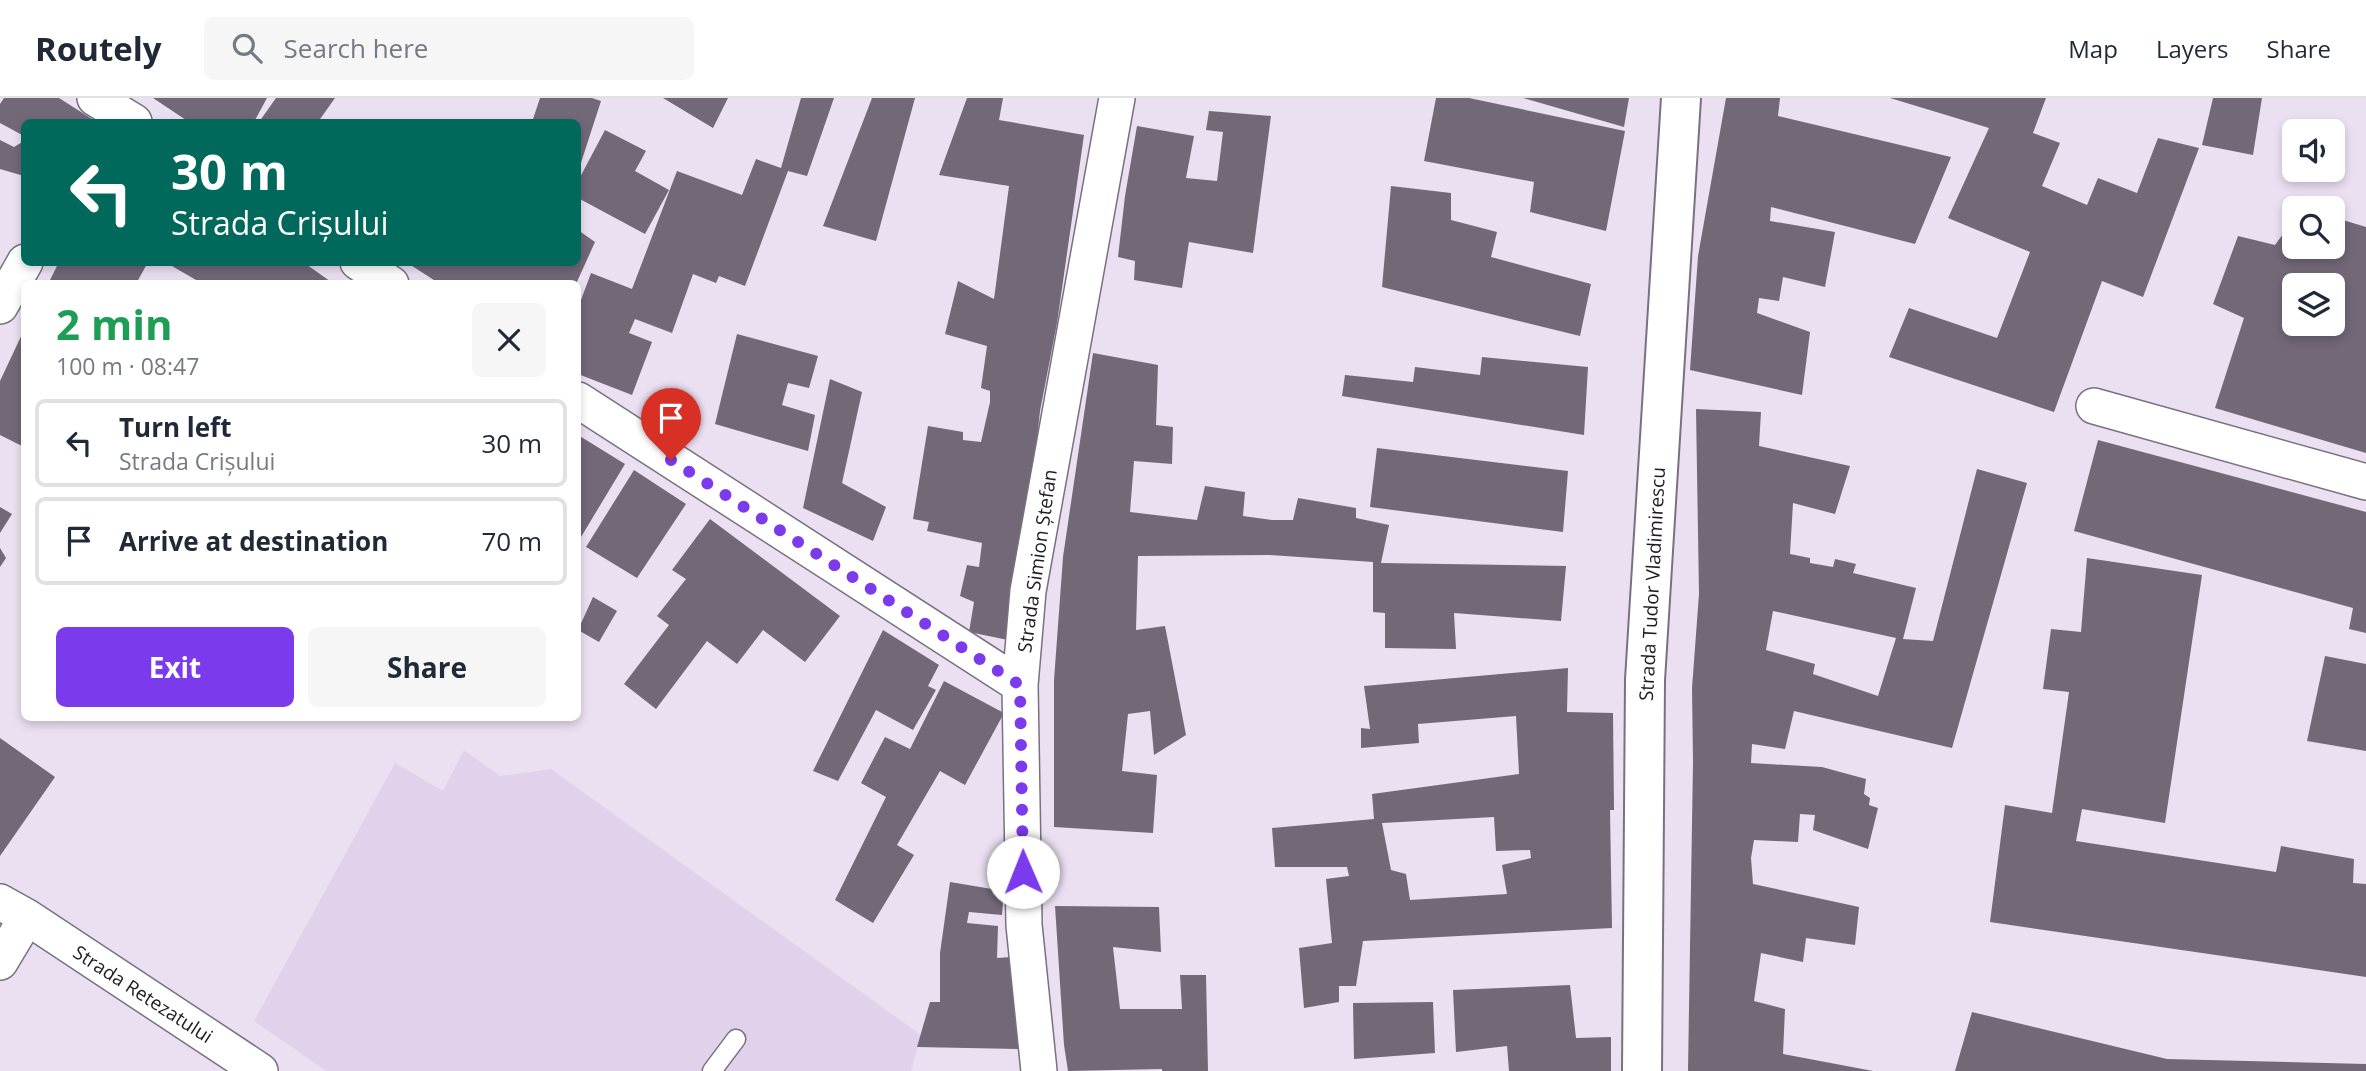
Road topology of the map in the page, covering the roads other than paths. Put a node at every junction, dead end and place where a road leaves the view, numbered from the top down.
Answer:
1 (1117, 98) edge
2 (1681, 98) edge
3 (23, 266) edge
4 (364, 266) edge
5 (385, 280) edge
6 (0, 306) edge
7 (581, 402) edge
8 (2094, 405) dead end
9 (2366, 482) edge
10 (1020, 685) junction
11 (13, 910) edge
12 (0, 962) edge
13 (736, 1039) dead end
14 (260, 1071) edge
15 (712, 1071) edge
16 (1039, 1071) edge
17 (1642, 1071) edge

1 - 10 street, Strada Simion Ștefan
2 - 17 street, Strada Tudor Vladimirescu
3 - 6 street
4 - 5 street
7 - 10 street
8 - 9 street
10 - 16 street, Strada Simion Ștefan
11 - 12 street, Strada Retezatului
11 - 14 street, Strada Retezatului
13 - 15 lane

